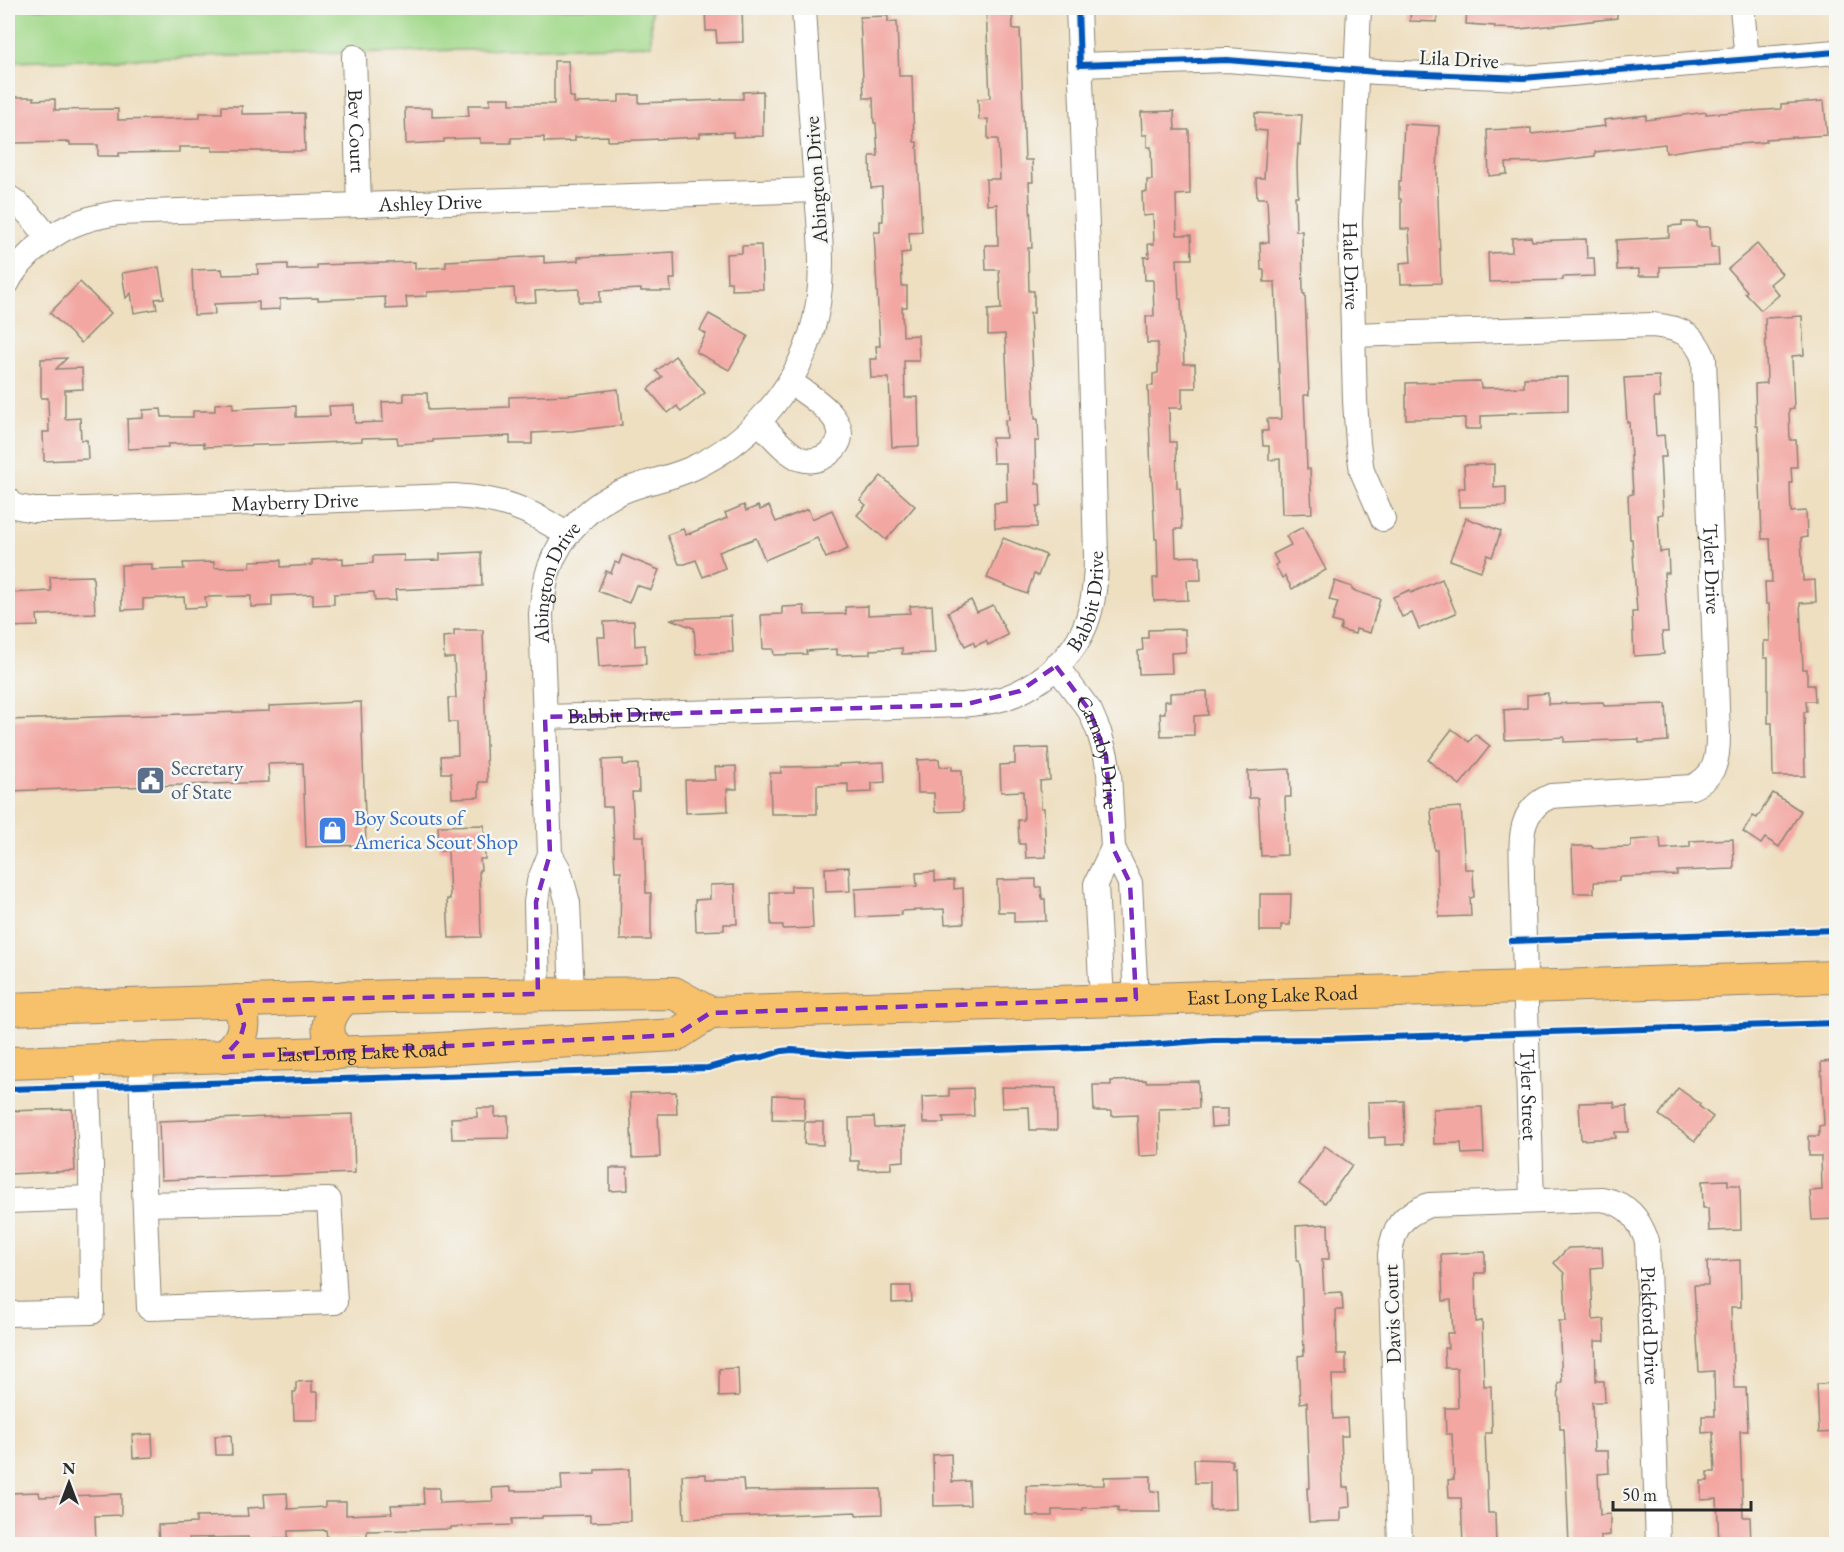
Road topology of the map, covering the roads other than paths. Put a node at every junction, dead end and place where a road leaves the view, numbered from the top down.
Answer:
1 (804, 8) edge
2 (1078, 8) edge
3 (1359, 8) edge
4 (1743, 8) edge
5 (1836, 52) edge
6 (354, 57) dead end
7 (1748, 60) junction
8 (1080, 65) junction
9 (1355, 70) junction
10 (816, 190) junction
11 (8, 197) edge
12 (359, 205) junction
13 (48, 238) junction
14 (9, 276) edge
15 (1353, 335) junction
16 (790, 382) junction
17 (759, 422) junction
18 (10, 502) edge
19 (1383, 519) dead end
20 (567, 535) junction
21 (1056, 666) junction
22 (545, 717) junction
23 (1113, 848) junction
24 (550, 854) junction
25 (1836, 977) edge
26 (1525, 987) junction
27 (537, 994) junction
28 (572, 994) junction
29 (621, 994) junction
30 (345, 997) junction
31 (1136, 999) junction
32 (237, 1001) junction
33 (1102, 1001) junction
34 (8, 1009) edge
35 (710, 1013) junction
36 (613, 1039) junction
37 (338, 1053) junction
38 (224, 1057) junction
39 (141, 1059) junction
40 (87, 1060) junction
41 (8, 1063) edge
42 (91, 1198) junction
43 (8, 1201) edge
44 (1532, 1201) junction
45 (145, 1204) junction
46 (8, 1314) edge
47 (1400, 1545) edge
48 (1658, 1545) edge

1 - 10 street, Abington Drive
2 - 8 street, Babbit Drive
3 - 9 street, Hale Drive
4 - 7 street
5 - 7 street, Lila Drive
6 - 12 street, Bev Court
7 - 9 street, Lila Drive
8 - 9 street, Lila Drive
8 - 21 street, Babbit Drive
9 - 15 street, Hale Drive
10 - 12 street, Ashley Drive
10 - 16 street, Abington Drive
11 - 13 street
12 - 13 street, Ashley Drive
13 - 14 street, Ashley Drive
15 - 19 street, Hale Drive
15 - 26 street, Tyler Drive
16 - 17 street, Abington Drive
16 - 17 street
17 - 20 street, Abington Drive
18 - 20 street, Mayberry Drive
20 - 22 street, Abington Drive
21 - 22 street, Babbit Drive
21 - 23 street, Carnaby Drive
22 - 24 street, Abington Drive
23 - 31 street, Carnaby Drive
23 - 33 street, Carnaby Drive
24 - 27 street, Abington Drive
24 - 28 street, Abington Drive
25 - 26 main road, East Long Lake Road
26 - 31 main road, East Long Lake Road
26 - 44 street, Tyler Street
27 - 28 main road
27 - 30 main road
28 - 29 main road
29 - 35 main road
29 - 36 main road
30 - 32 main road
30 - 37 main road
31 - 33 main road, East Long Lake Road
32 - 34 main road
32 - 38 main road
33 - 35 main road, East Long Lake Road
35 - 36 main road, East Long Lake Road
36 - 37 main road, East Long Lake Road
37 - 38 main road, East Long Lake Road
38 - 39 main road, East Long Lake Road
39 - 40 main road, East Long Lake Road
39 - 45 street
40 - 41 main road, East Long Lake Road
40 - 42 street
42 - 43 street
42 - 46 street
44 - 47 street, Davis Court
44 - 48 street, Pickford Drive
45 - 45 street

